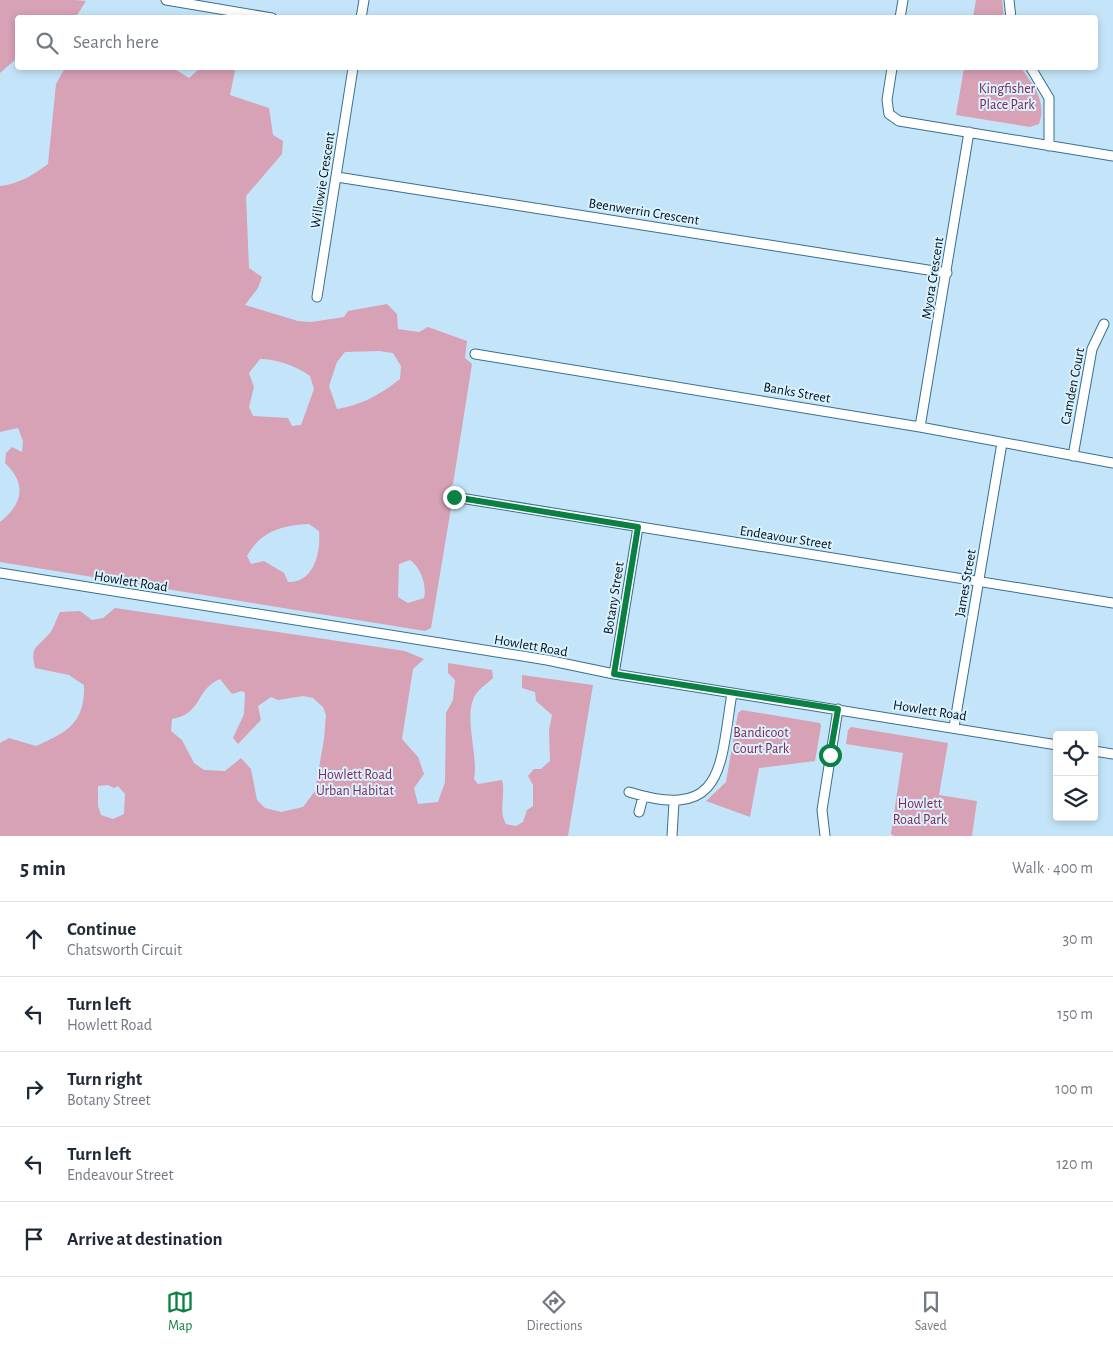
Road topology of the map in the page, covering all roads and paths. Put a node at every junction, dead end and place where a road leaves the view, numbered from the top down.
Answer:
1 (166, 0) edge
2 (364, 0) edge
3 (903, 0) edge
4 (1009, 0) edge
5 (254, 15) edge
6 (362, 15) edge
7 (900, 15) edge
8 (1011, 15) edge
9 (353, 70) edge
10 (892, 70) edge
11 (1032, 70) edge
12 (969, 132) junction
13 (1049, 146) junction
14 (1113, 156) edge
15 (337, 177) junction
16 (947, 273) junction
17 (317, 297) dead end
18 (1104, 324) dead end
19 (476, 354) dead end
20 (920, 427) junction
21 (1002, 443) junction
22 (1073, 456) junction
23 (1113, 463) edge
24 (454, 497) dead end
25 (638, 527) junction
26 (0, 573) edge
27 (979, 582) junction
28 (1113, 603) edge
29 (614, 674) junction
30 (732, 693) junction
31 (838, 709) junction
32 (954, 727) junction
33 (1053, 744) edge
34 (1098, 752) edge
35 (1113, 754) edge
36 (630, 792) dead end
37 (643, 797) junction
38 (674, 802) junction
39 (639, 812) dead end
40 (672, 836) edge
41 (825, 836) edge

1 - 5 street
2 - 6 street
3 - 7 street
4 - 8 street
9 - 15 street, Willowie Crescent
10 - 12 street
11 - 13 street
12 - 13 street
12 - 16 street, Myora Crescent
13 - 14 street
15 - 16 street, Beenwerrin Crescent
15 - 17 street, Willowie Crescent
16 - 20 street, Myora Crescent
18 - 22 street, Camden Court
19 - 20 street, Banks Street
20 - 21 street, Banks Street
21 - 22 street, Banks Street
21 - 27 street, James Street
22 - 23 street, Banks Street
24 - 25 street, Endeavour Street
25 - 27 street, Endeavour Street
25 - 29 street, Botany Street
26 - 29 street, Howlett Road
27 - 28 street, Endeavour Street
27 - 32 street, James Street
29 - 30 street, Howlett Road
30 - 31 street, Howlett Road
30 - 38 street
31 - 32 street, Howlett Road
31 - 41 street
32 - 33 street, Howlett Road
34 - 35 street
36 - 37 street
37 - 38 street
37 - 39 street
38 - 40 street

